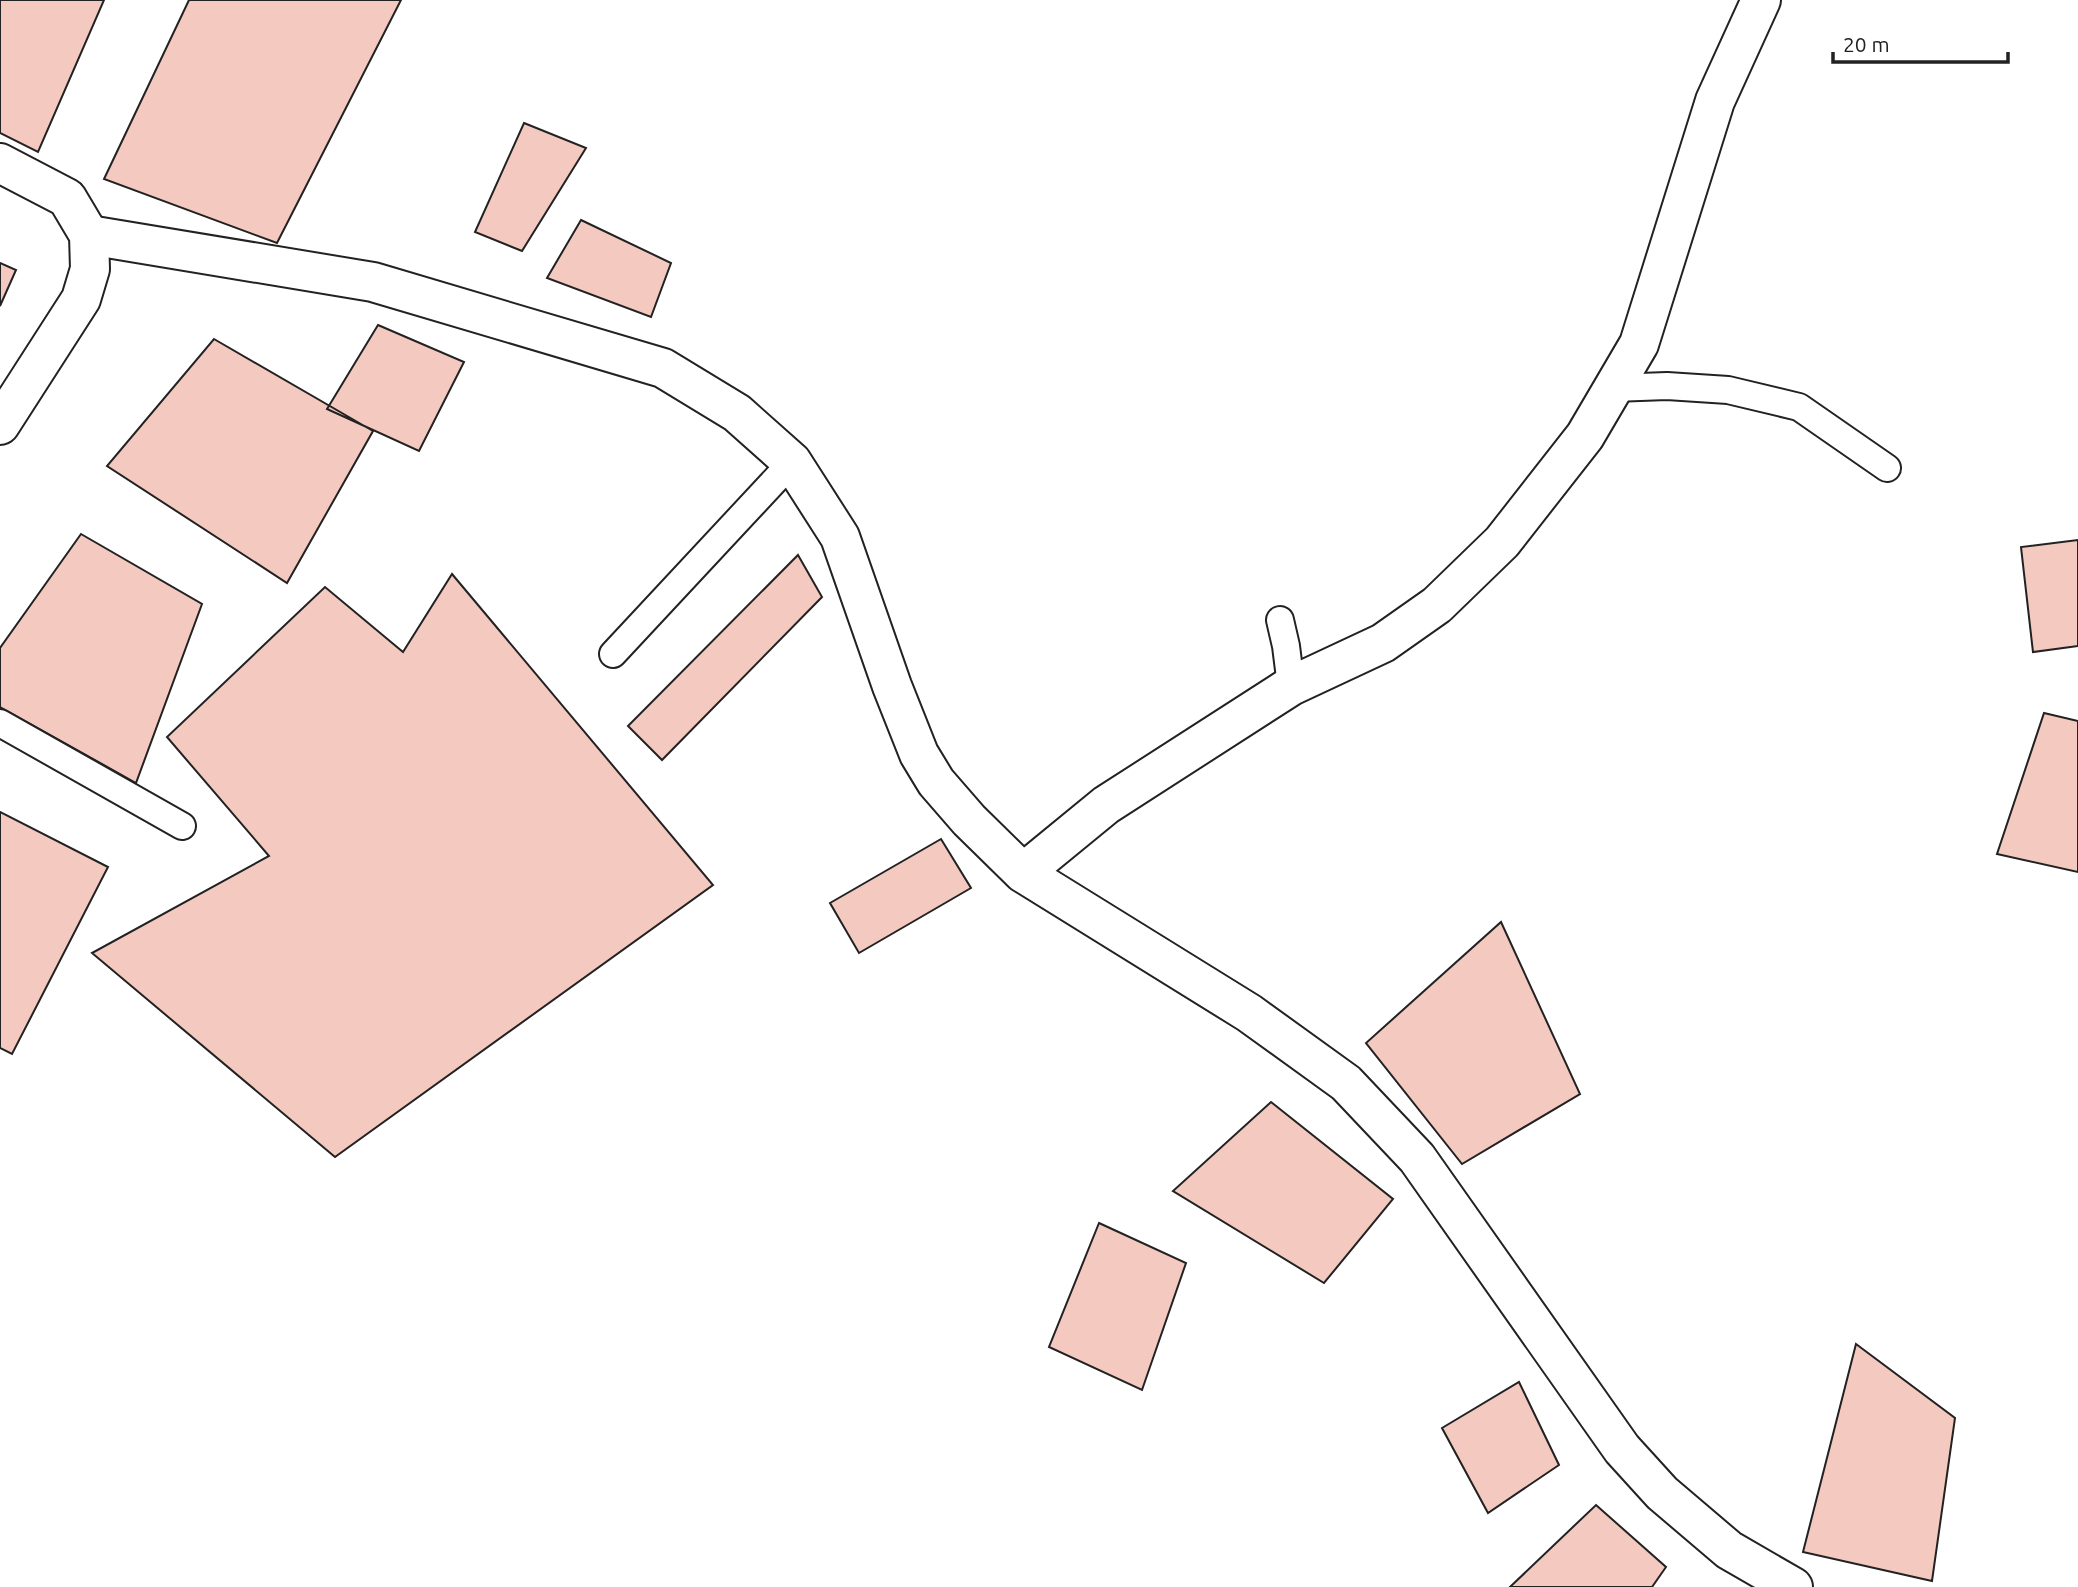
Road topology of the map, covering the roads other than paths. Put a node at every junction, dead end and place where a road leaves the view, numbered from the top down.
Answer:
1 (1760, 0) edge
2 (0, 163) edge
3 (89, 235) junction
4 (1612, 388) junction
5 (0, 425) edge
6 (792, 462) junction
7 (1887, 468) dead end
8 (1280, 620) dead end
9 (613, 654) dead end
10 (1291, 686) junction
11 (0, 723) edge
12 (182, 826) dead end
13 (1023, 873) junction
14 (1793, 1587) edge

1 - 4 street
2 - 3 street
3 - 5 street
3 - 6 street
4 - 7 lane
4 - 10 street
6 - 9 lane
6 - 13 street
8 - 10 lane
10 - 13 street
11 - 12 lane
13 - 14 street

